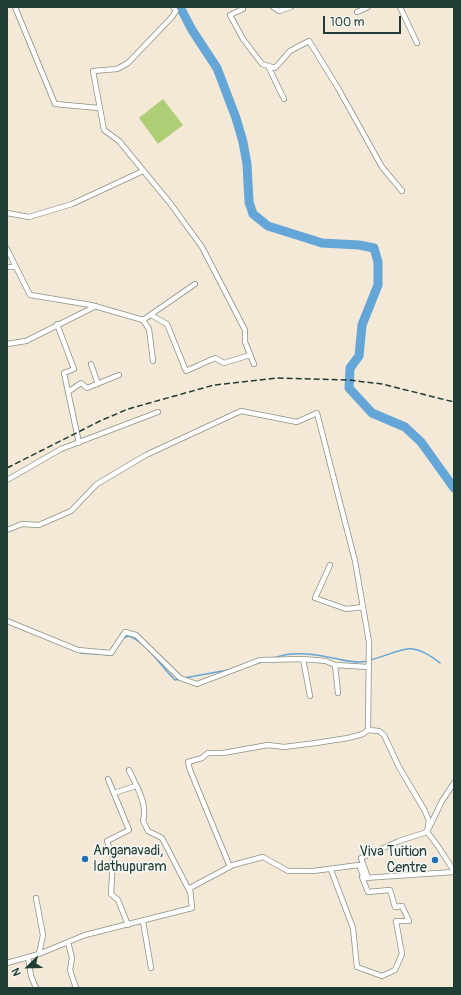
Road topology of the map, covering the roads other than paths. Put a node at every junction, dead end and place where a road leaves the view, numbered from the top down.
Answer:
1 (15, 7) edge
2 (173, 7) edge
3 (248, 7) edge
4 (272, 7) edge
5 (291, 7) edge
6 (368, 7) edge
7 (400, 7) edge
8 (243, 8) edge
9 (357, 12) dead end
10 (417, 43) dead end
11 (268, 66) junction
12 (284, 99) dead end
13 (98, 108) junction
14 (143, 171) junction
15 (402, 191) dead end
16 (7, 213) edge
17 (7, 249) edge
18 (7, 267) edge
19 (15, 267) junction
20 (195, 284) dead end
21 (96, 306) junction
22 (151, 315) junction
23 (143, 320) junction
24 (57, 324) junction
25 (7, 344) edge
26 (250, 356) junction
27 (153, 361) dead end
28 (90, 364) dead end
29 (254, 364) dead end
30 (119, 375) dead end
31 (98, 384) junction
32 (68, 392) junction
33 (158, 412) dead end
34 (79, 443) junction
35 (7, 480) edge
36 (7, 530) edge
37 (330, 565) dead end
38 (363, 607) junction
39 (7, 621) edge
40 (303, 659) junction
41 (336, 665) junction
42 (368, 667) junction
43 (338, 693) dead end
44 (310, 696) dead end
45 (368, 730) junction
46 (129, 770) dead end
47 (108, 779) dead end
48 (454, 783) edge
49 (136, 786) junction
50 (114, 794) junction
51 (428, 832) junction
52 (230, 867) junction
53 (331, 870) junction
54 (454, 872) edge
55 (362, 877) junction
56 (368, 878) junction
57 (191, 894) junction
58 (36, 898) dead end
59 (143, 921) junction
60 (128, 925) junction
61 (68, 942) junction
62 (39, 954) junction
63 (28, 957) junction
64 (7, 963) edge
65 (150, 968) dead end
66 (36, 988) edge
67 (76, 988) edge

1 - 13 street
2 - 13 street
3 - 8 street
4 - 5 street
6 - 9 street
7 - 10 street
8 - 11 street
11 - 12 street
11 - 15 street
13 - 14 street
14 - 16 street
14 - 26 street
17 - 19 street
18 - 19 street
19 - 21 street
20 - 22 street
21 - 23 street
21 - 24 street
22 - 23 street
22 - 26 street
23 - 27 street
24 - 25 street
24 - 32 street
26 - 29 street
28 - 31 street
30 - 31 street
31 - 32 street
32 - 34 street
33 - 34 street
34 - 35 street
36 - 38 street
37 - 38 street
38 - 42 street
39 - 40 street
40 - 41 street
40 - 44 street
41 - 42 street
41 - 43 street
42 - 45 street
45 - 51 street
45 - 52 street
46 - 49 street
47 - 50 street
48 - 51 street
49 - 50 street
49 - 57 street
50 - 60 street
51 - 54 street
51 - 56 street
52 - 53 street
52 - 57 street
53 - 55 street
53 - 55 street
54 - 56 street
55 - 56 street
57 - 59 street
58 - 62 street
59 - 60 street
59 - 65 street
60 - 61 street
61 - 62 street
61 - 67 street
62 - 63 street
63 - 64 street
63 - 66 street

